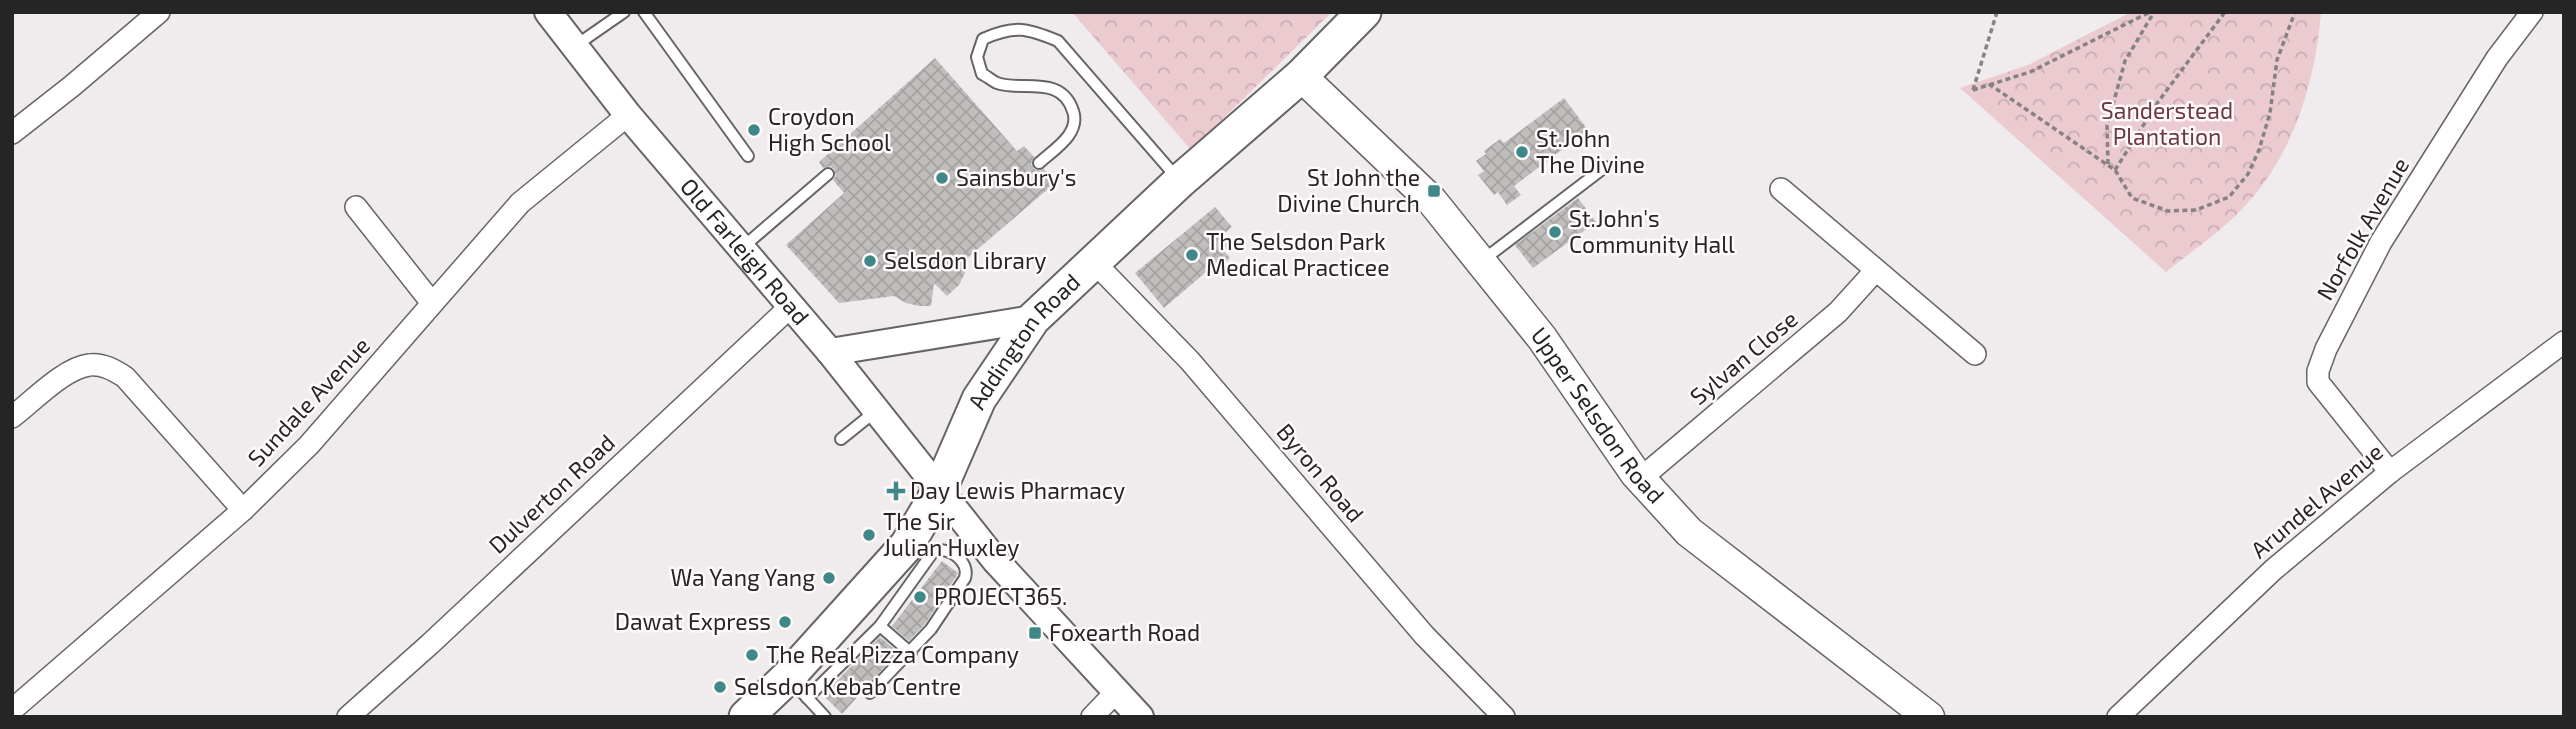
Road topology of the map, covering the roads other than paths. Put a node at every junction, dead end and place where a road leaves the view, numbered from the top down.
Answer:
1 (159, 12) edge
2 (548, 12) edge
3 (624, 12) edge
4 (644, 12) edge
5 (1364, 12) edge
6 (2532, 12) edge
7 (575, 46) junction
8 (1301, 76) junction
9 (628, 115) junction
10 (12, 133) edge
11 (748, 156) dead end
12 (1039, 163) dead end
13 (1605, 167) dead end
14 (828, 174) dead end
15 (1180, 181) junction
16 (1781, 190) dead end
17 (356, 207) dead end
18 (741, 249) junction
19 (1481, 262) junction
20 (1095, 263) junction
21 (1876, 270) junction
22 (432, 303) junction
23 (790, 307) junction
24 (1033, 319) junction
25 (2564, 342) edge
26 (830, 352) junction
27 (1975, 354) dead end
28 (877, 410) junction
29 (12, 417) edge
30 (841, 439) dead end
31 (2390, 472) junction
32 (1640, 479) junction
33 (940, 489) junction
34 (243, 510) junction
35 (928, 540) junction
36 (880, 626) junction
37 (911, 653) junction
38 (798, 687) junction
39 (1117, 691) junction
40 (870, 694) dead end
41 (12, 709) edge
42 (348, 717) edge
43 (746, 717) edge
44 (825, 717) edge
45 (1091, 717) edge
46 (1140, 717) edge
47 (1504, 717) edge
48 (1929, 717) edge
49 (2118, 717) edge

1 - 10 street
2 - 7 street, Old Farleigh Road
3 - 7 lane
4 - 11 lane
5 - 8 main road, Addington Road
6 - 31 street, Norfolk Avenue
7 - 9 street, Old Farleigh Road
8 - 15 main road, Addington Road
8 - 19 main road, Upper Selsdon Road
9 - 18 street, Old Farleigh Road
9 - 22 street, Sundale Avenue
12 - 15 lane
13 - 19 lane
14 - 18 lane
15 - 20 main road, Addington Road
16 - 21 street
17 - 22 street
18 - 23 street, Old Farleigh Road
19 - 32 main road, Upper Selsdon Road
20 - 24 main road, Addington Road
20 - 47 street, Byron Road
21 - 27 street
21 - 32 street, Sylvan Close
22 - 34 street, Sundale Avenue
23 - 26 street, Old Farleigh Road
23 - 42 street, Dulverton Road
24 - 26 street
24 - 33 main road, Addington Road
25 - 31 street, Arundel Avenue
26 - 28 street, Old Farleigh Road
28 - 30 lane
28 - 33 street, Old Farleigh Road
29 - 34 street
31 - 49 street, Arundel Avenue
32 - 48 main road, Upper Selsdon Road
33 - 35 main road, Addington Road
33 - 39 street, Old Farleigh Road
34 - 41 street, Sundale Avenue
35 - 36 lane
35 - 37 lane
35 - 38 main road, Addington Road
36 - 37 lane
36 - 38 lane
37 - 40 lane
38 - 43 main road, Addington Road
38 - 44 lane
39 - 45 street
39 - 46 street, Old Farleigh Road

